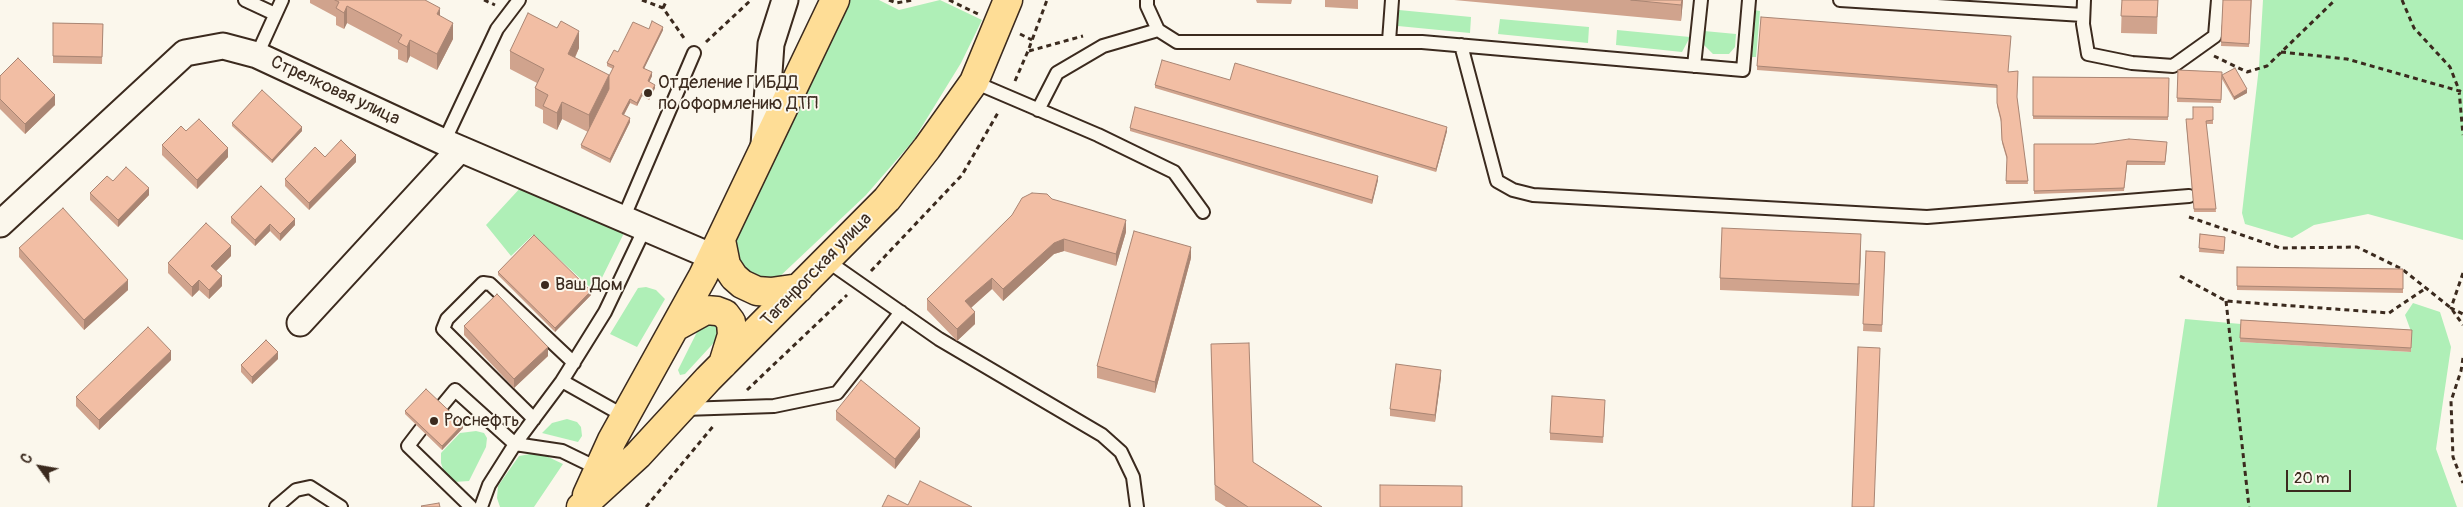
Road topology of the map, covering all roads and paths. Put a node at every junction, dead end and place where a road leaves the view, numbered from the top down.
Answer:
1 (245, 0) edge
2 (282, 0) edge
3 (519, 0) edge
4 (642, 0) edge
5 (667, 0) edge
6 (751, 0) edge
7 (785, 0) edge
8 (835, 0) edge
9 (889, 0) edge
10 (913, 0) edge
11 (1008, 0) edge
12 (1147, 0) edge
13 (1392, 0) edge
14 (1701, 0) edge
15 (1749, 0) edge
16 (1840, 0) edge
17 (2084, 0) edge
18 (2218, 0) edge
19 (2336, 0) edge
20 (2402, 0) edge
21 (663, 8) junction
22 (276, 14) junction
23 (2084, 15) junction
24 (1158, 30) junction
25 (1389, 41) junction
26 (1461, 45) junction
27 (2198, 48) junction
28 (2281, 52) junction
29 (694, 54) junction
30 (257, 55) junction
31 (1694, 66) junction
32 (974, 82) junction
33 (2459, 90) junction
34 (2463, 92) edge
35 (1038, 110) junction
36 (2463, 135) edge
37 (452, 146) junction
38 (764, 150) junction
39 (2189, 196) dead end
40 (1203, 212) dead end
41 (2189, 216) dead end
42 (623, 219) junction
43 (0, 224) edge
44 (646, 228) junction
45 (717, 248) junction
46 (826, 260) junction
47 (2463, 273) edge
48 (2180, 276) dead end
49 (798, 288) junction
50 (2426, 288) junction
51 (2226, 301) junction
52 (2452, 308) junction
53 (900, 312) junction
54 (2463, 314) edge
55 (300, 322) dead end
56 (2463, 325) edge
57 (677, 326) junction
58 (2463, 358) edge
59 (574, 363) junction
60 (723, 364) junction
61 (562, 381) junction
62 (441, 407) edge
63 (679, 409) junction
64 (626, 417) junction
65 (534, 419) junction
66 (421, 430) edge
67 (515, 444) junction
68 (599, 469) junction
69 (2463, 483) edge
70 (276, 507) edge
71 (341, 507) edge
72 (471, 507) edge
73 (480, 507) edge
74 (584, 507) edge
75 (1136, 507) edge
76 (2249, 507) edge

1 - 22 lane
2 - 22 lane
3 - 37 lane
4 - 21 path
5 - 21 path
6 - 29 path
7 - 38 street
8 - 38 main road, Таганрогская улица
9 - 10 path
11 - 32 main road, Таганрогская улица
12 - 24 lane
13 - 25 lane
14 - 31 lane
15 - 31 lane
16 - 23 lane
17 - 23 lane
18 - 27 lane
19 - 28 path
20 - 33 path
21 - 29 path
22 - 30 lane
23 - 27 lane
24 - 25 lane
24 - 35 lane
25 - 26 lane
26 - 31 lane
26 - 39 lane
27 - 28 path
28 - 33 path
29 - 42 lane
30 - 37 street, Стрелковая улица
30 - 43 street, Стрелковая улица
32 - 35 lane
32 - 46 main road, Таганрогская улица
33 - 34 path
33 - 36 path
35 - 40 lane
37 - 42 street, Стрелковая улица
37 - 55 street
38 - 45 main road, Таганрогская улица
41 - 50 path
42 - 44 street, Стрелковая улица
44 - 45 street, Стрелковая улица
44 - 59 lane
45 - 49 main road
45 - 57 main road, Таганрогская улица
46 - 49 main road, Таганрогская улица
46 - 53 lane
47 - 52 path
48 - 51 path
49 - 60 main road, Таганрогская улица
50 - 51 path
50 - 52 path
51 - 76 path
52 - 54 path
52 - 56 path
53 - 63 lane
53 - 75 lane
57 - 60 main road
57 - 64 main road, Таганрогская улица
58 - 69 path
59 - 61 lane
59 - 65 lane
60 - 63 main road, Таганрогская улица
61 - 64 lane
61 - 65 lane
62 - 67 lane
63 - 74 main road, Таганрогская улица
64 - 68 main road, Таганрогская улица
65 - 67 lane
66 - 72 lane
67 - 68 lane
67 - 73 lane
68 - 74 main road, Таганрогская улица
70 - 71 lane

